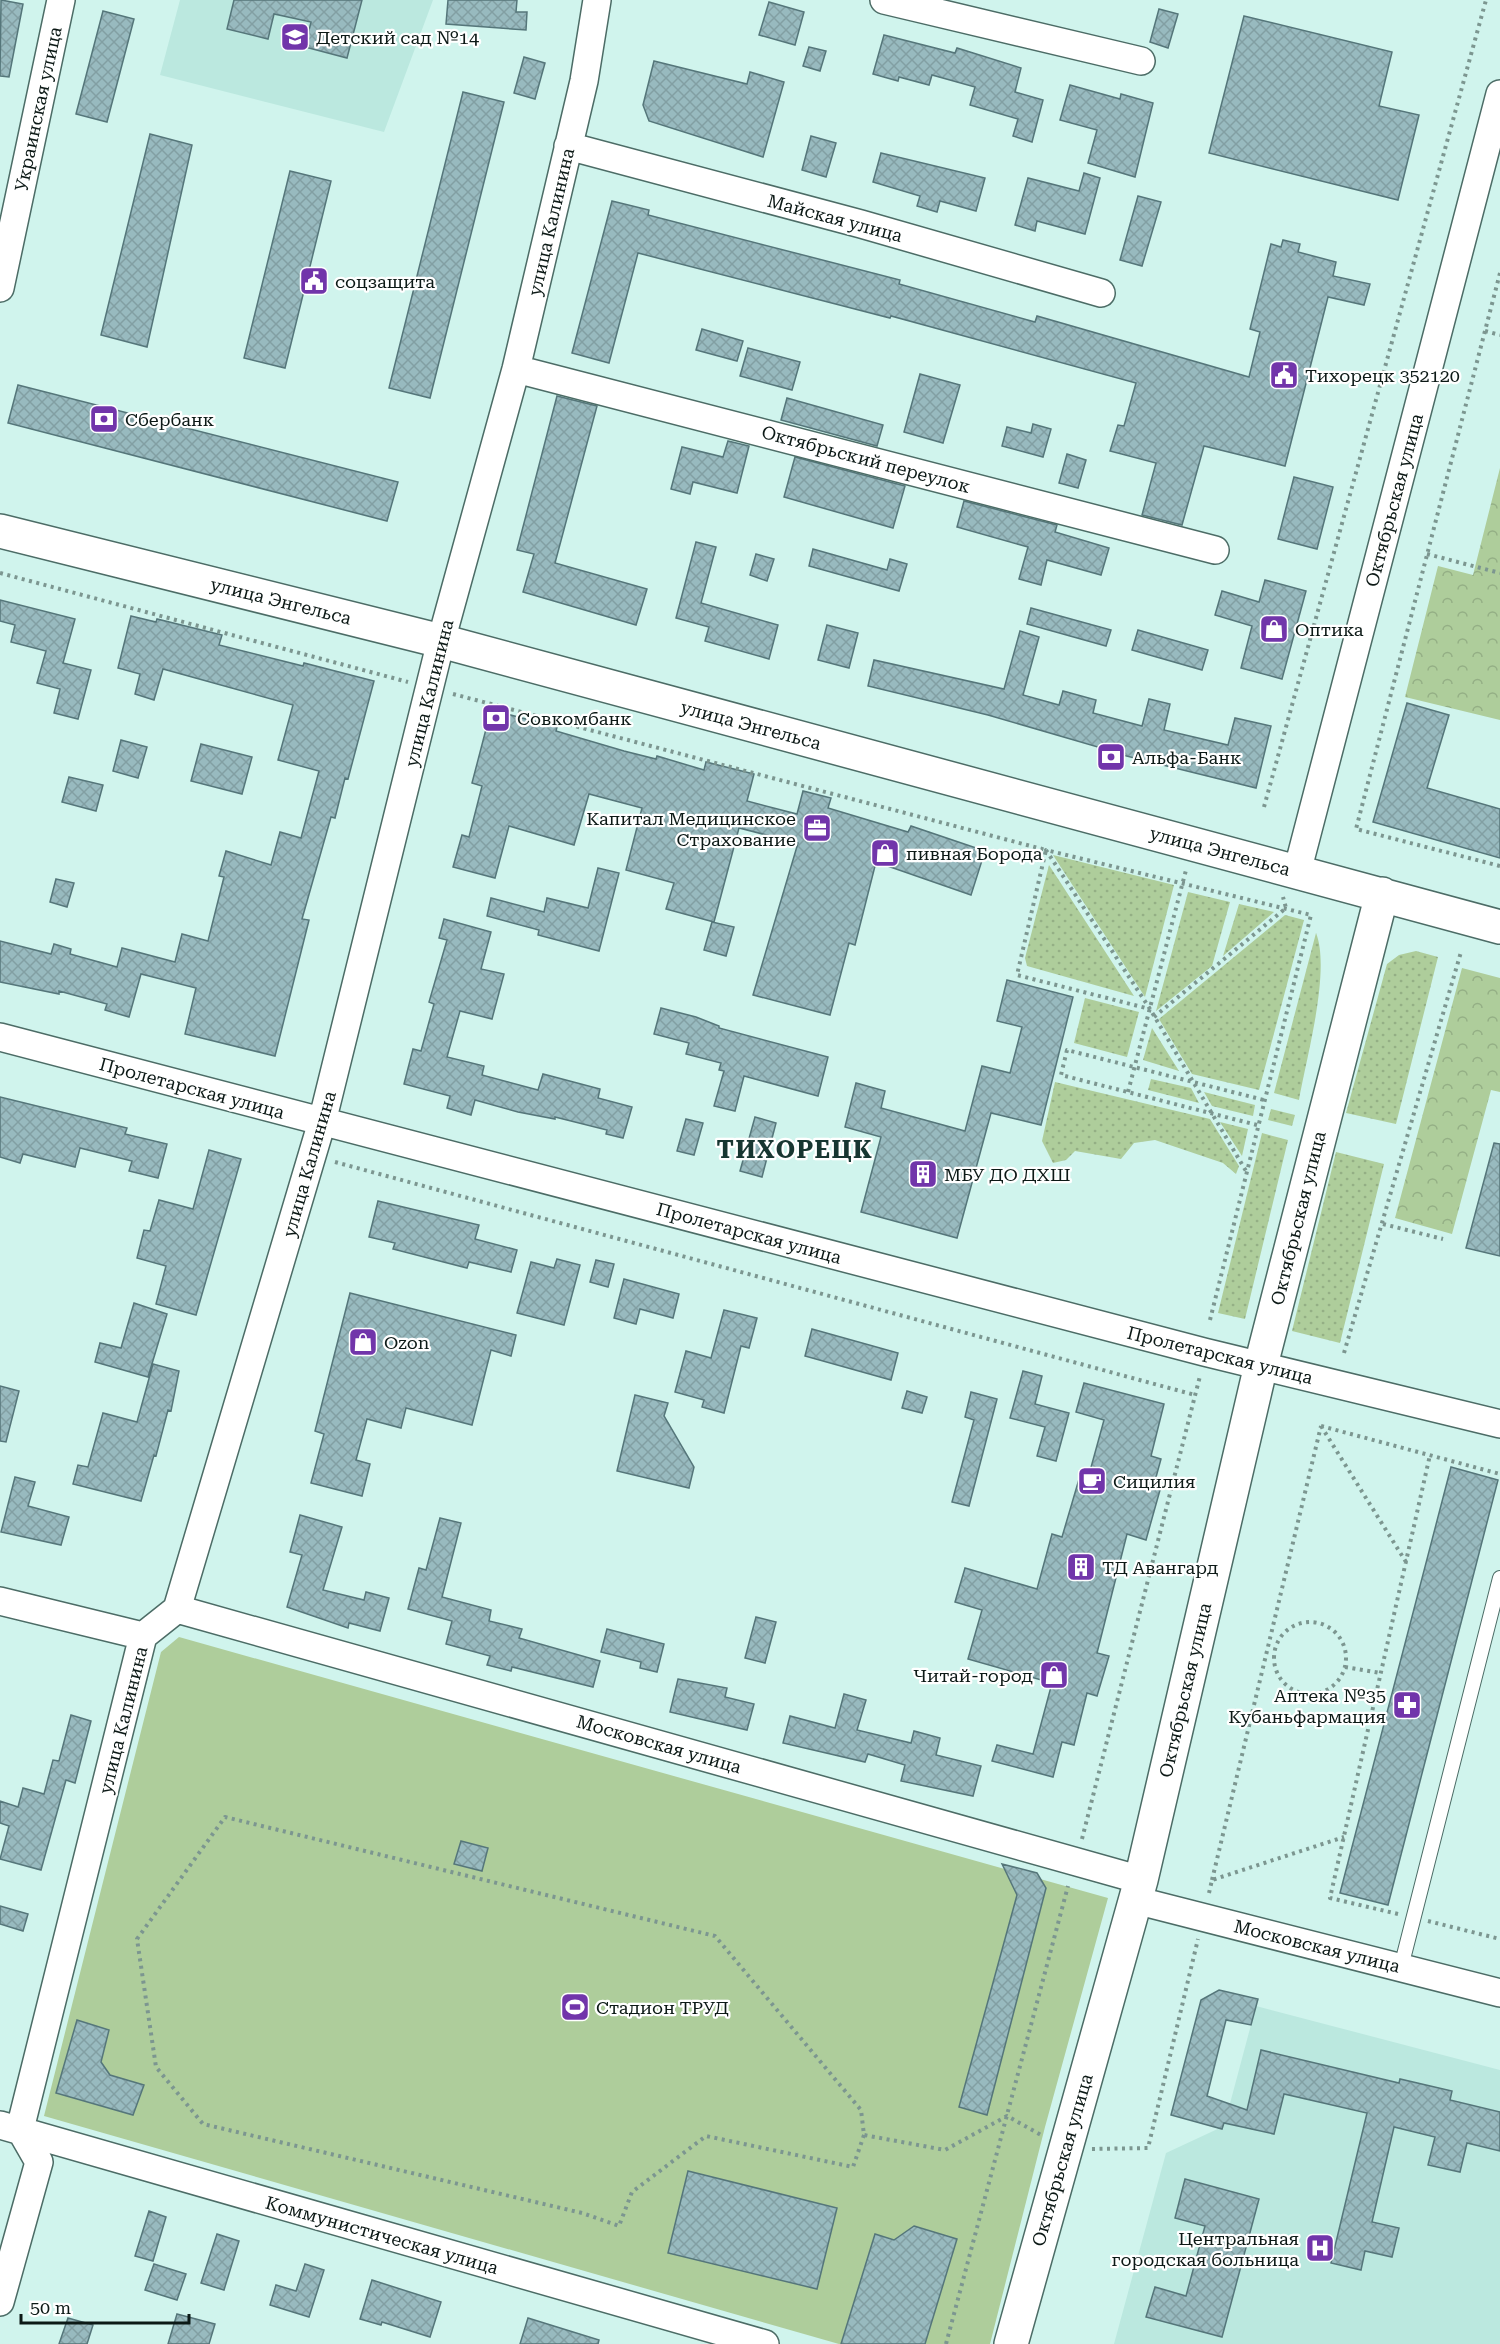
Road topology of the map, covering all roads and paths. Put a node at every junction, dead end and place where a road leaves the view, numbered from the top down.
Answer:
1 (61, 0) edge
2 (597, 0) edge
3 (884, 0) edge
4 (1486, 0) edge
5 (1141, 61) dead end
6 (1500, 94) edge
7 (568, 146) junction
8 (1500, 273) edge
9 (0, 288) edge
10 (1101, 293) dead end
11 (1485, 331) junction
12 (1500, 335) edge
13 (516, 369) junction
14 (0, 531) edge
15 (1215, 550) dead end
16 (1427, 554) junction
17 (0, 573) edge
18 (1500, 573) edge
19 (441, 641) junction
20 (429, 687) junction
21 (1264, 807) dead end
22 (1046, 850) junction
23 (1188, 864) dead end
24 (1500, 866) edge
25 (1297, 872) junction
26 (1183, 883) junction
27 (1382, 894) junction
28 (1286, 908) junction
29 (1500, 927) edge
30 (1461, 952) dead end
31 (1150, 1009) junction
32 (1154, 1017) junction
33 (0, 1037) edge
34 (1134, 1067) junction
35 (1193, 1082) junction
36 (1128, 1092) junction
37 (1264, 1100) junction
38 (1212, 1113) junction
39 (322, 1122) junction
40 (1257, 1125) junction
41 (335, 1162) dead end
42 (1246, 1171) junction
43 (1383, 1224) junction
44 (1443, 1239) dead end
45 (1210, 1320) dead end
46 (1344, 1353) dead end
47 (1261, 1365) junction
48 (1200, 1375) dead end
49 (1195, 1395) junction
50 (1500, 1424) edge
51 (1321, 1426) junction
52 (1430, 1455) junction
53 (1500, 1474) edge
54 (1406, 1562) junction
55 (1500, 1578) edge
56 (0, 1601) edge
57 (177, 1609) junction
58 (144, 1636) junction
59 (1267, 1651) junction
60 (1275, 1653) junction
61 (1345, 1667) junction
62 (1381, 1673) junction
63 (1344, 1837) junction
64 (1082, 1839) dead end
65 (1212, 1880) junction
66 (1068, 1886) dead end
67 (1138, 1890) junction
68 (1203, 1917) junction
69 (1412, 1917) junction
70 (1500, 1939) edge
71 (1401, 1967) junction
72 (1500, 1993) edge
73 (1007, 2116) junction
74 (10, 2127) edge
75 (864, 2135) junction
76 (1065, 2149) junction
77 (0, 2302) edge
78 (765, 2344) edge
79 (946, 2344) edge
80 (1011, 2344) edge

1 - 9 street, Украинская улица
2 - 7 street, улица Калинина
3 - 5 street
4 - 21 path
6 - 25 street, Октябрьская улица
7 - 10 street, Майская улица
7 - 13 street, улица Калинина
8 - 11 path
11 - 12 path
11 - 16 path
13 - 15 street, Октябрьский переулок
13 - 19 street, улица Калинина
14 - 19 main road, улица Энгельса
16 - 18 path
16 - 24 path
17 - 20 path
19 - 20 street, улица Калинина
19 - 25 main road, улица Энгельса
20 - 22 path
20 - 39 street, улица Калинина
22 - 26 path
22 - 31 path
22 - 31 path
23 - 26 path
25 - 27 main road, улица Энгельса
26 - 28 path
26 - 31 path
27 - 29 main road, улица Энгельса
27 - 47 main road, Октябрьская улица
28 - 32 path
28 - 37 path
30 - 43 path
31 - 32 path
31 - 34 path
32 - 35 path
33 - 39 street, Пролетарская улица
34 - 35 path
34 - 36 path
34 - 36 path
35 - 37 path
35 - 38 path
36 - 38 path
37 - 40 path
38 - 40 path
38 - 42 path
39 - 47 street, Пролетарская улица
39 - 57 street, улица Калинина
40 - 42 path
41 - 49 path
42 - 45 path
43 - 44 path
43 - 46 path
47 - 50 street, Пролетарская улица
47 - 67 main road, Октябрьская улица
48 - 49 path
49 - 64 path
51 - 52 path
51 - 54 path
51 - 59 path
52 - 53 path
52 - 54 path
54 - 62 path
55 - 69 lane
56 - 58 street
57 - 58 street, улица Калинина
57 - 67 street, Московская улица
58 - 74 street, улица Калинина
59 - 60 path
59 - 65 path
60 - 61 path
60 - 61 path
61 - 62 path
62 - 63 path
63 - 65 path
63 - 69 path
65 - 68 path
66 - 73 path
67 - 68 street, Московская улица
67 - 76 main road, Октябрьская улица
68 - 71 street, Московская улица
68 - 76 path
69 - 70 path
69 - 71 lane
71 - 72 street, Московская улица
73 - 75 path
73 - 76 path
73 - 79 path
74 - 77 street
74 - 78 street, Коммунистическая улица
75 - 75 path
76 - 80 main road, Октябрьская улица

